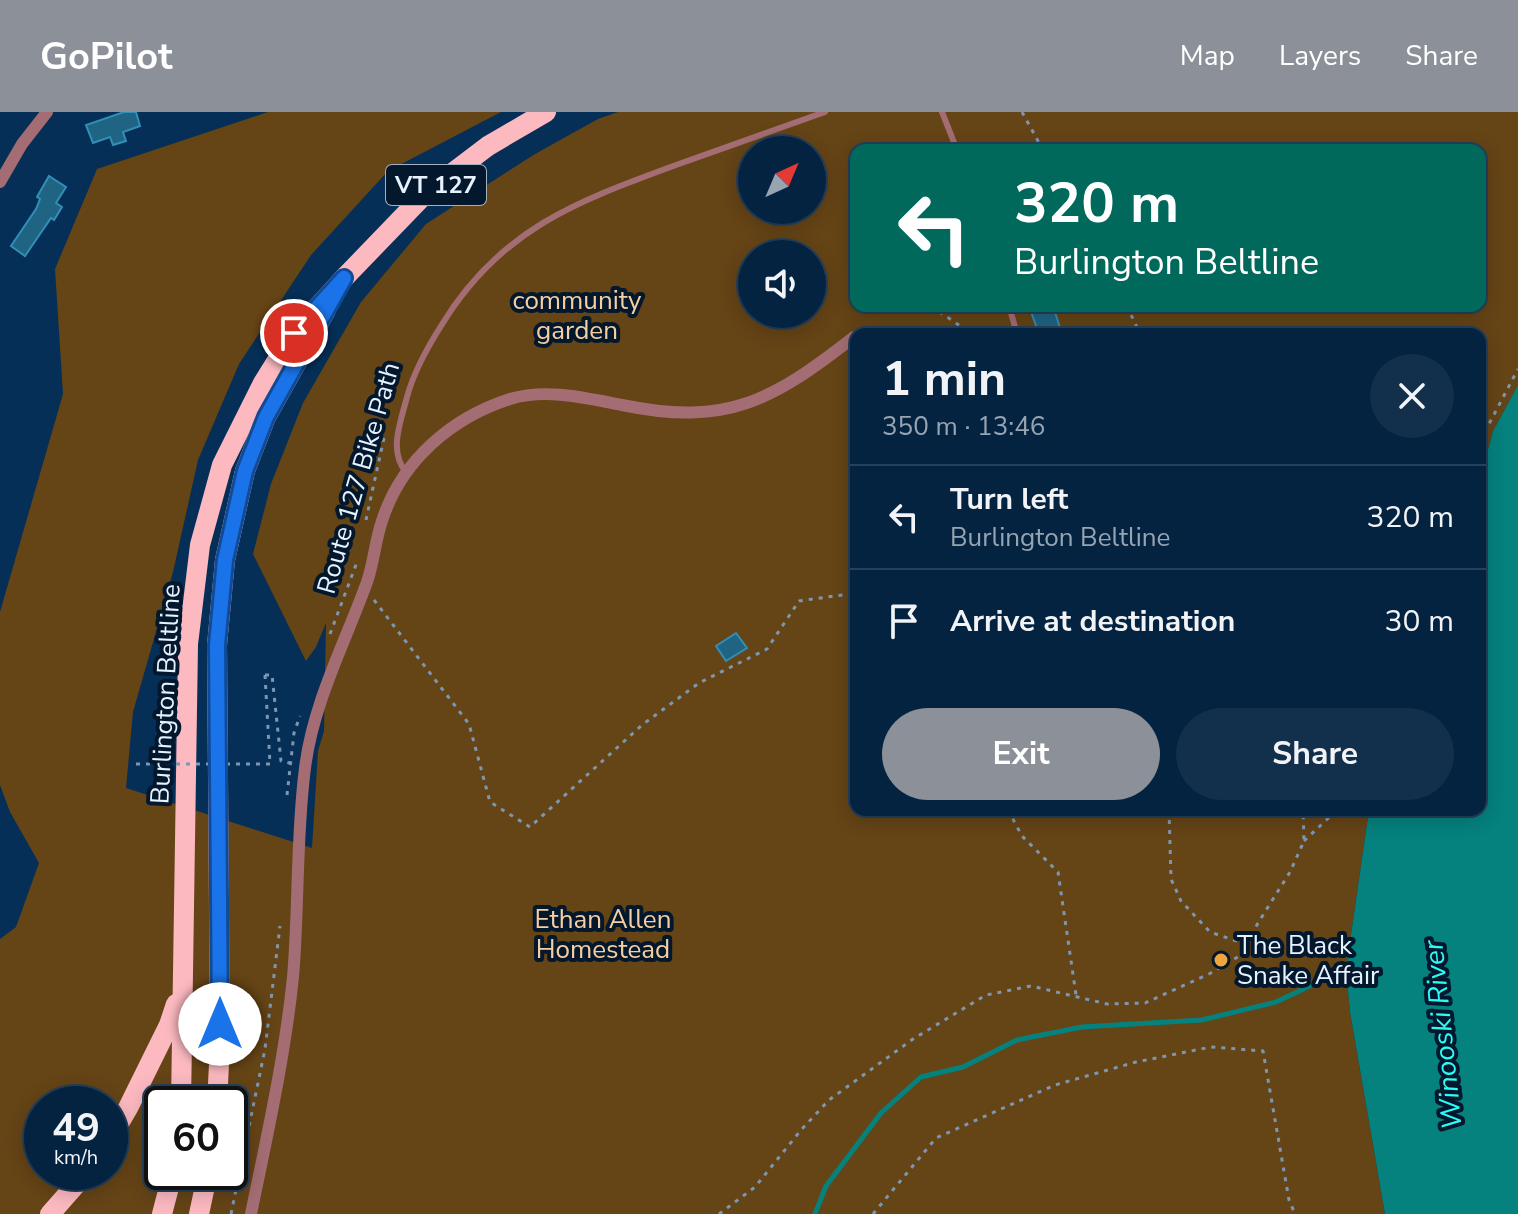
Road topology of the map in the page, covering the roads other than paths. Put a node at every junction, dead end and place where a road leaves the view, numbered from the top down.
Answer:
1 (47, 112) edge
2 (546, 112) edge
3 (825, 112) edge
4 (942, 112) edge
5 (955, 144) edge
6 (0, 182) edge
7 (344, 278) junction
8 (850, 340) edge
9 (406, 473) junction
10 (183, 985) junction
11 (181, 1086) edge
12 (218, 1086) edge
13 (128, 1108) edge
14 (71, 1190) edge
15 (168, 1190) edge
16 (204, 1190) edge
17 (50, 1214) edge
18 (162, 1214) edge
19 (199, 1214) edge
20 (251, 1214) edge

1 - 6 street
2 - 7 main road, Burlington Beltline / VT 127
3 - 9 lane
4 - 5 lane
7 - 10 main road, Burlington Beltline / VT 127
7 - 12 main road, Burlington Beltline / VT 127
8 - 9 street
9 - 20 street
10 - 11 main road, Burlington Beltline / VT 127
10 - 13 main road
14 - 17 main road
15 - 18 main road
16 - 19 main road

